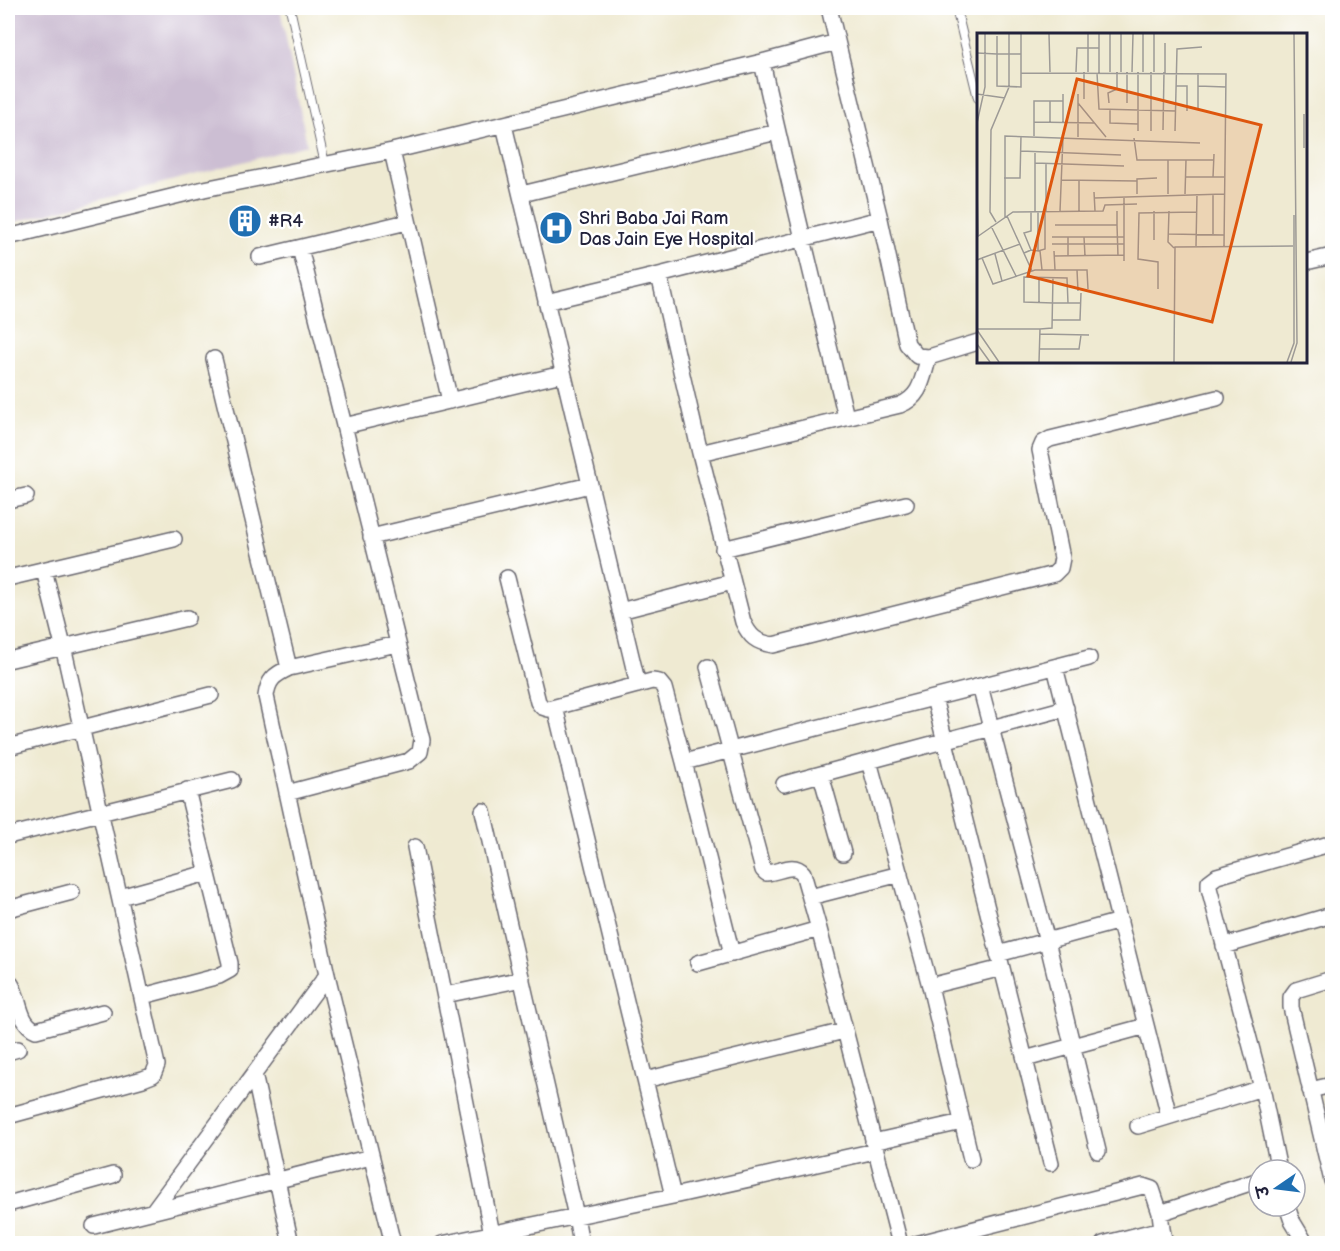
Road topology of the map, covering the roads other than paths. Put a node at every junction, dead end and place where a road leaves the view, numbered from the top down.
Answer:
1 (290, 8) edge
2 (829, 8) edge
3 (956, 8) edge
4 (837, 42) junction
5 (762, 62) junction
6 (977, 94) edge
7 (504, 124) junction
8 (777, 132) junction
9 (392, 151) junction
10 (325, 164) junction
11 (522, 194) junction
12 (880, 219) junction
13 (407, 222) junction
14 (8, 237) edge
15 (804, 238) junction
16 (300, 248) junction
17 (1332, 256) edge
18 (260, 257) dead end
19 (1307, 262) edge
20 (659, 275) junction
21 (546, 302) junction
22 (977, 342) edge
23 (929, 357) junction
24 (214, 359) dead end
25 (562, 374) junction
26 (1217, 398) dead end
27 (450, 401) junction
28 (846, 417) junction
29 (344, 426) junction
30 (700, 453) junction
31 (590, 485) junction
32 (26, 496) dead end
33 (8, 500) edge
34 (906, 504) dead end
35 (371, 537) junction
36 (174, 539) dead end
37 (723, 549) junction
38 (44, 570) junction
39 (8, 578) edge
40 (507, 578) dead end
41 (732, 582) junction
42 (620, 611) junction
43 (187, 618) dead end
44 (397, 644) junction
45 (63, 646) junction
46 (1089, 658) dead end
47 (8, 660) edge
48 (708, 667) dead end
49 (1055, 667) junction
50 (289, 668) junction
51 (638, 686) junction
52 (980, 686) junction
53 (211, 695) dead end
54 (934, 698) junction
55 (555, 707) junction
56 (1066, 708) junction
57 (82, 729) junction
58 (990, 729) junction
59 (945, 741) junction
60 (8, 747) edge
61 (730, 749) junction
62 (869, 761) junction
63 (684, 762) junction
64 (821, 775) junction
65 (232, 780) dead end
66 (784, 784) dead end
67 (187, 790) junction
68 (287, 793) junction
69 (483, 811) dead end
70 (99, 813) junction
71 (8, 836) edge
72 (1326, 845) dead end
73 (415, 847) dead end
74 (843, 853) dead end
75 (207, 873) junction
76 (900, 874) junction
77 (72, 892) dead end
78 (120, 897) junction
79 (810, 897) junction
80 (8, 909) edge
81 (1332, 915) edge
82 (1120, 921) junction
83 (819, 929) junction
84 (1047, 941) junction
85 (1224, 946) junction
86 (732, 954) junction
87 (1000, 961) junction
88 (698, 963) dead end
89 (327, 975) junction
90 (522, 979) junction
91 (1332, 980) edge
92 (8, 984) edge
93 (930, 986) junction
94 (445, 995) junction
95 (143, 996) junction
96 (103, 1012) dead end
97 (1146, 1026) junction
98 (844, 1031) junction
99 (1072, 1046) junction
100 (1025, 1059) junction
101 (254, 1074) junction
102 (645, 1080) junction
103 (1332, 1085) edge
104 (1262, 1088) junction
105 (1310, 1090) junction
106 (8, 1116) edge
107 (1169, 1116) junction
108 (962, 1122) junction
109 (1138, 1126) dead end
110 (874, 1147) junction
111 (1098, 1151) dead end
112 (372, 1157) junction
113 (1277, 1158) edge
114 (971, 1159) dead end
115 (1051, 1163) dead end
116 (113, 1175) dead end
117 (1332, 1179) edge
118 (277, 1180) junction
119 (1247, 1184) edge
120 (673, 1196) junction
121 (8, 1204) edge
122 (153, 1211) junction
123 (1160, 1213) junction
124 (576, 1216) junction
125 (1291, 1218) edge
126 (94, 1226) dead end
127 (1164, 1236) edge
128 (493, 1238) edge
129 (1298, 1240) edge
130 (896, 1243) edge
131 (291, 1244) edge
132 (393, 1244) edge
133 (442, 1244) edge
134 (580, 1244) edge
135 (916, 1244) edge
136 (1103, 1244) edge

1 - 10 lane
2 - 4 street
3 - 6 lane
4 - 5 street
4 - 12 street
5 - 7 street
5 - 8 street
7 - 9 street
7 - 11 street
8 - 11 street
8 - 15 street
9 - 10 street
9 - 13 street
10 - 14 street
11 - 21 street
12 - 15 street
12 - 23 street
13 - 16 street
13 - 27 street
15 - 20 street
15 - 28 street
16 - 18 street
16 - 29 street
17 - 19 street
20 - 21 street
20 - 30 street
21 - 25 street
22 - 23 street
23 - 28 street
24 - 50 street
25 - 27 street
25 - 31 street
26 - 41 street
27 - 29 street
28 - 30 street
29 - 35 street
30 - 37 street
31 - 35 street
31 - 42 street
32 - 33 street
34 - 37 street
35 - 44 street
36 - 38 street
37 - 41 street
38 - 39 street
38 - 45 street
40 - 55 street
41 - 42 street
42 - 51 street
43 - 45 street
44 - 50 street
44 - 68 street
45 - 47 street
45 - 57 street
46 - 49 street
48 - 61 street
49 - 52 street
49 - 56 street
50 - 68 street
51 - 55 street
51 - 63 street
52 - 54 street
52 - 58 street
53 - 57 street
54 - 59 street
54 - 61 street
55 - 102 street
56 - 58 street
56 - 82 street
57 - 60 street
57 - 70 street
58 - 59 street
58 - 84 street
59 - 62 street
59 - 87 street
61 - 63 street
61 - 79 street
62 - 64 street
62 - 76 street
63 - 86 street
64 - 66 street
64 - 74 street
65 - 67 street
67 - 70 street
67 - 75 street
68 - 89 street
69 - 90 street
70 - 71 street
70 - 78 street
72 - 85 street
73 - 94 street
75 - 78 street
75 - 95 street
76 - 79 street
76 - 93 street
77 - 80 street
78 - 95 street
79 - 83 street
81 - 85 street
82 - 84 street
82 - 97 street
83 - 86 street
83 - 98 street
84 - 87 street
84 - 99 street
85 - 104 street
86 - 88 street
87 - 93 street
87 - 100 street
89 - 101 street
89 - 112 street
90 - 94 street
90 - 124 street
91 - 105 street
92 - 96 street
93 - 108 street
94 - 128 street
95 - 106 street
97 - 99 street
97 - 107 street
98 - 102 street
98 - 110 street
99 - 100 street
99 - 111 street
100 - 115 street
101 - 118 street
101 - 122 street
102 - 120 street
103 - 105 street
104 - 107 street
104 - 113 street
105 - 117 street
107 - 109 street
108 - 110 street
108 - 114 street
110 - 120 street
110 - 130 street
112 - 118 street
112 - 132 street
116 - 121 street
118 - 122 street
118 - 131 street
119 - 123 street
120 - 124 street
122 - 126 street
123 - 127 street
123 - 135 street
124 - 128 street
124 - 134 street
125 - 129 street
127 - 136 street
128 - 133 street

